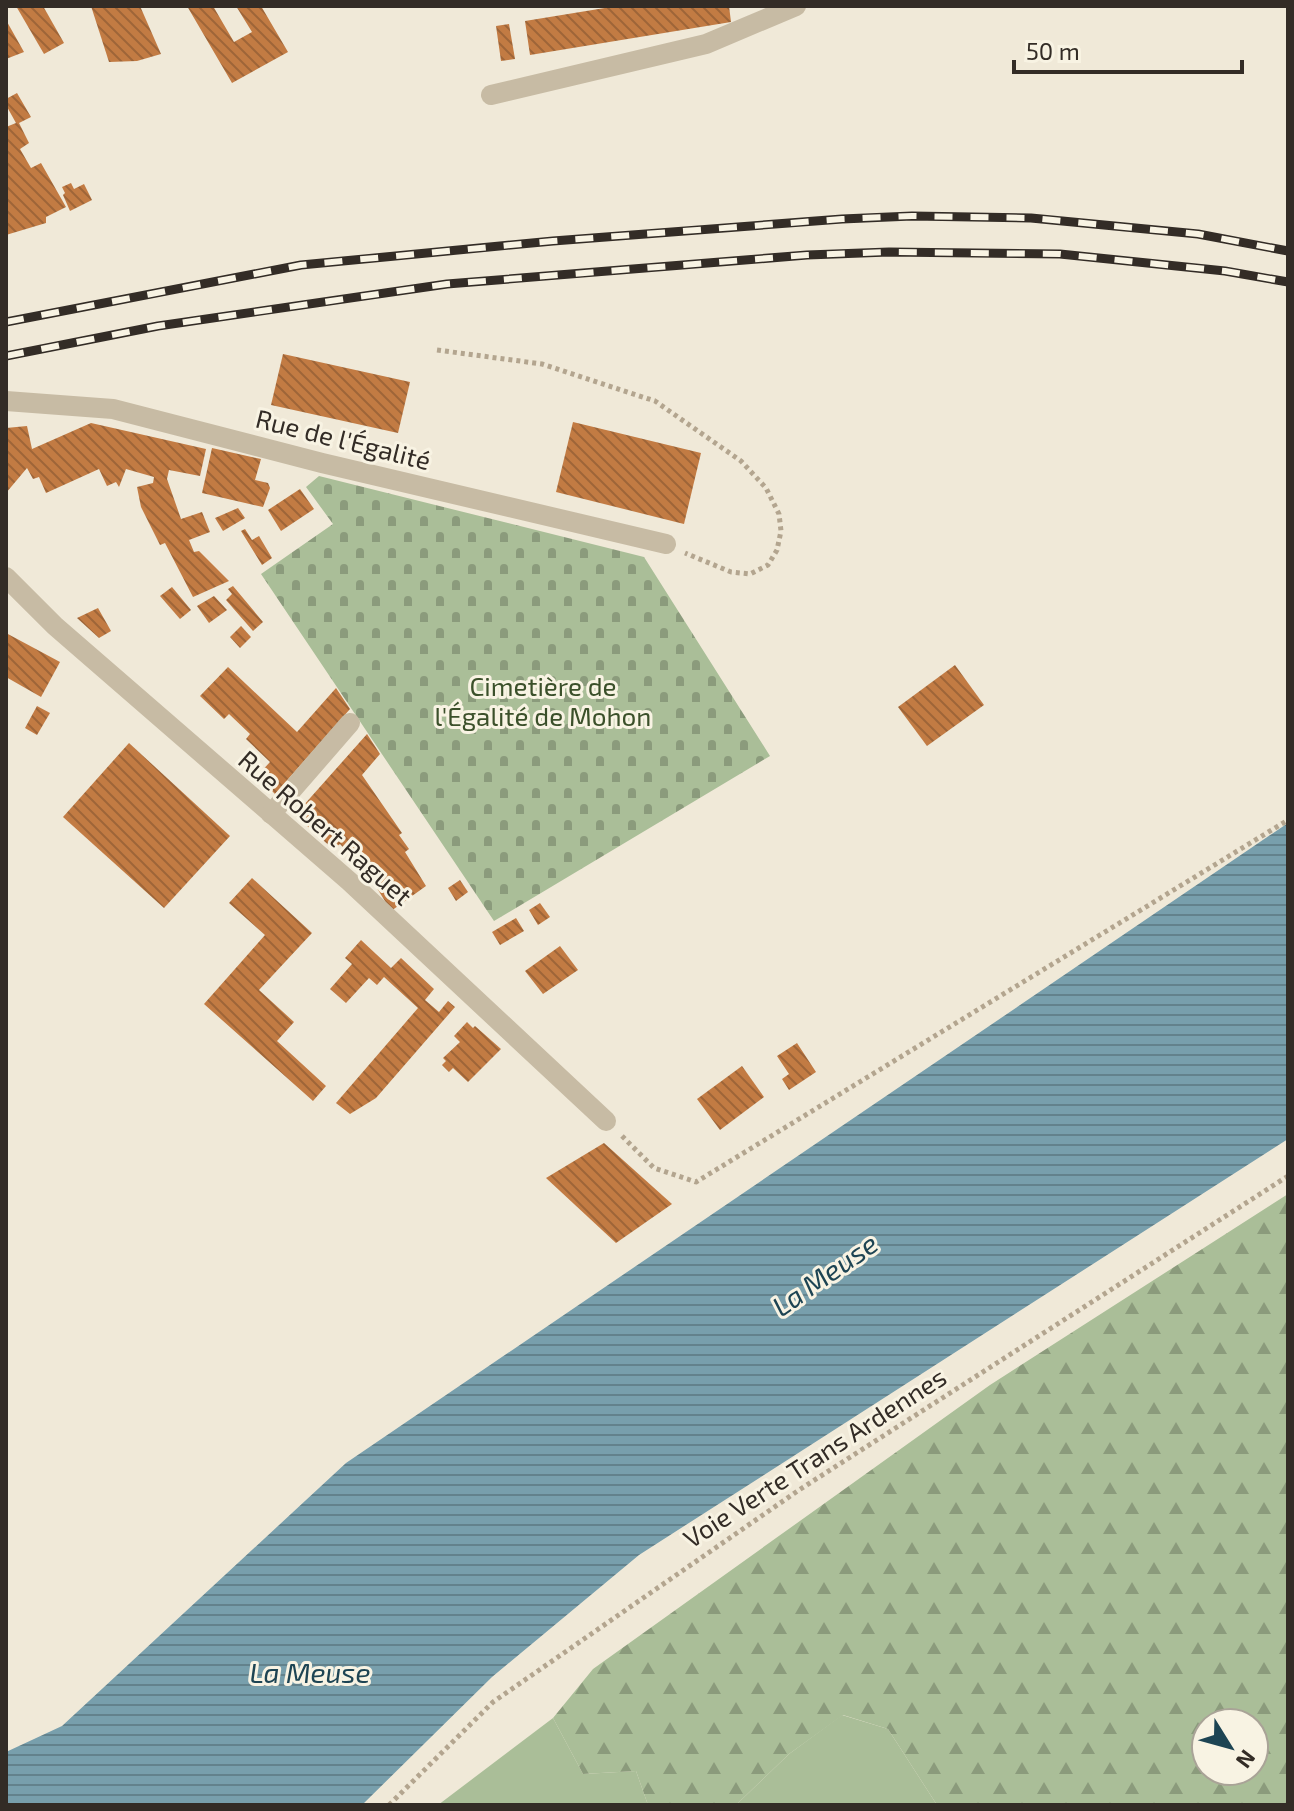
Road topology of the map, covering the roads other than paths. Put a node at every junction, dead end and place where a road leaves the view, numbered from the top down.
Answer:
1 (796, 6) edge
2 (491, 95) dead end
3 (6, 401) edge
4 (666, 544) road end
5 (6, 577) edge
6 (350, 723) dead end
7 (271, 814) junction
8 (606, 1121) road end

1 - 2 street
3 - 4 street, Rue de l'Égalité
5 - 7 street, Rue Robert Raguet
6 - 7 street
7 - 8 street, Rue Robert Raguet

